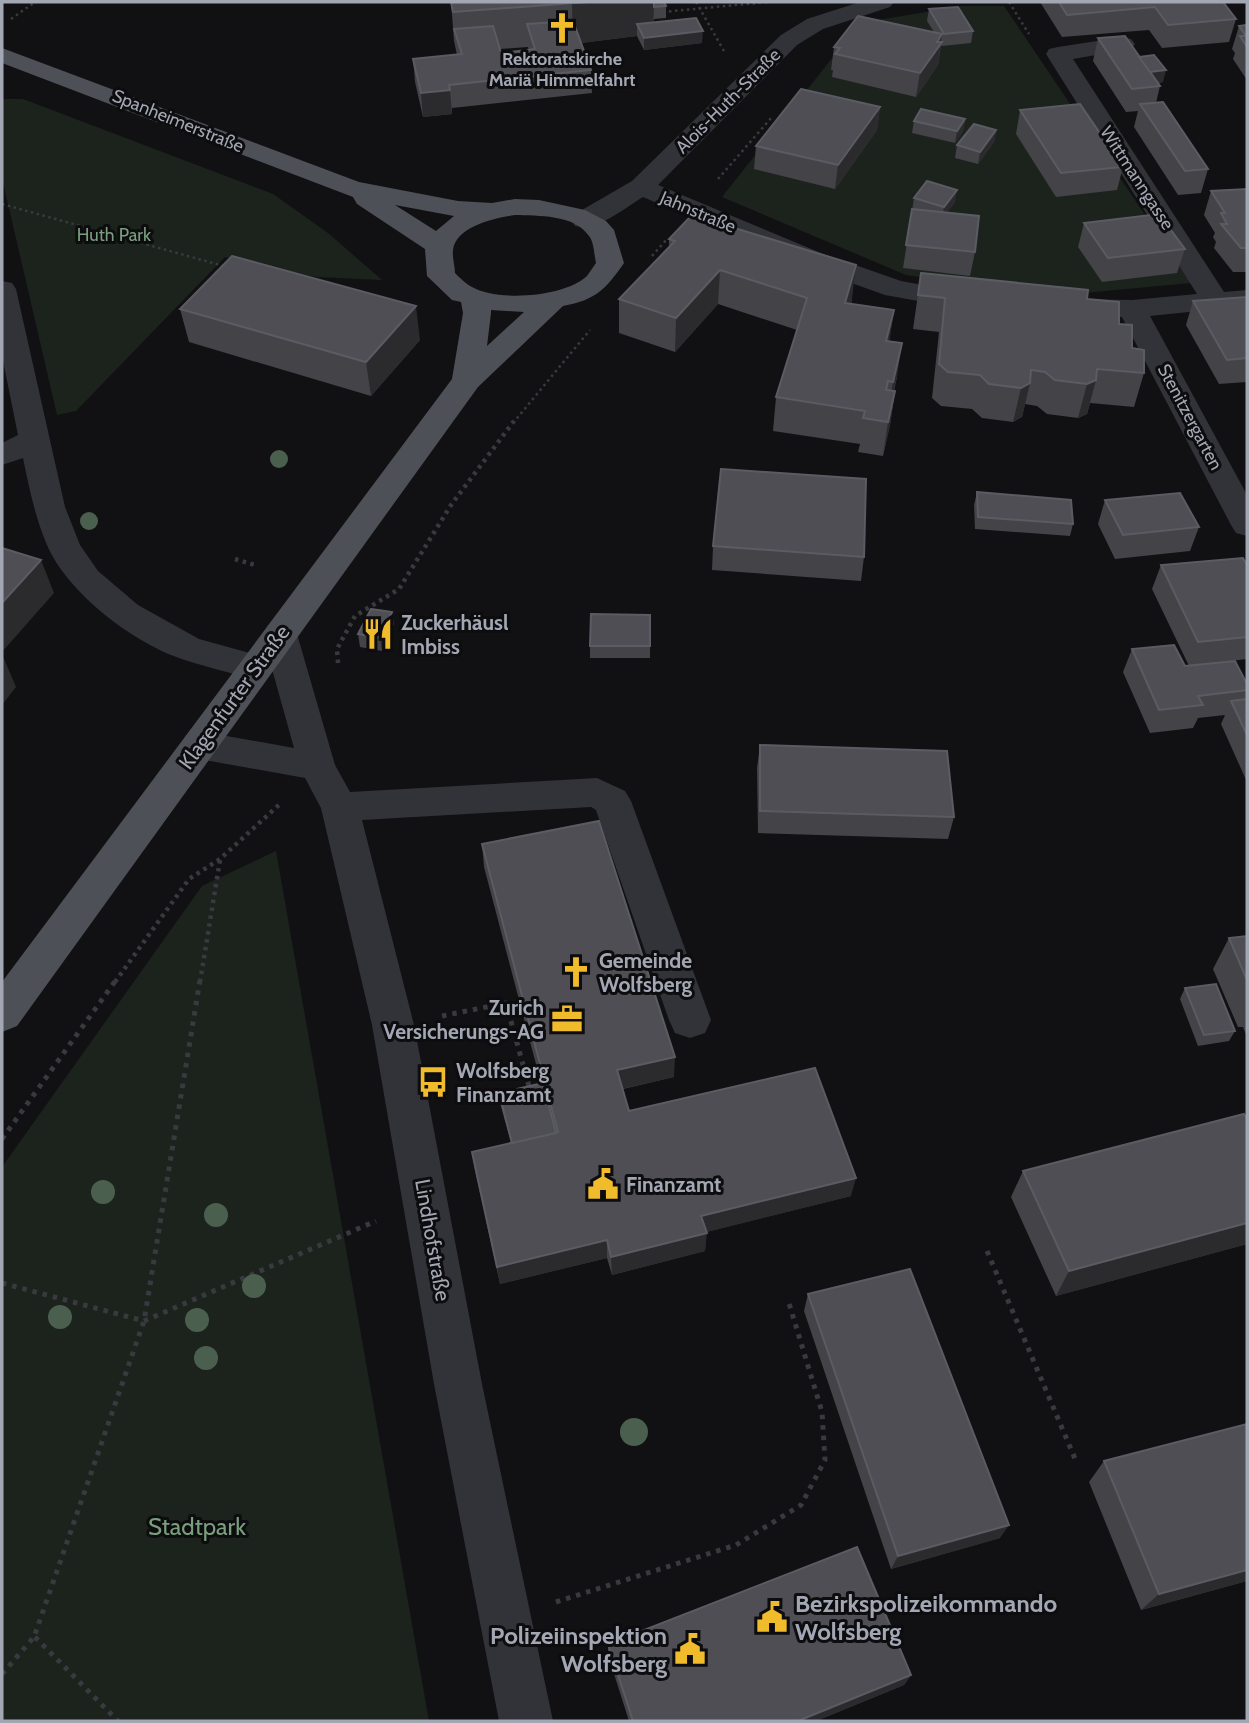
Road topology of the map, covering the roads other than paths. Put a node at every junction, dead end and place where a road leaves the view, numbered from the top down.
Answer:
1 (882, 2) edge
2 (849, 6) edge
3 (1123, 44) edge
4 (2, 55) edge
5 (641, 187) junction
6 (353, 189) junction
7 (491, 211) junction
8 (585, 220) junction
9 (440, 246) junction
10 (2, 289) edge
11 (474, 298) junction
12 (1247, 298) edge
13 (1216, 301) junction
14 (551, 303) junction
15 (1000, 303) edge
16 (1038, 306) edge
17 (1132, 309) junction
18 (467, 380) junction
19 (34, 440) junction
20 (2, 455) edge
21 (1247, 525) edge
22 (280, 634) junction
23 (256, 667) junction
24 (199, 745) junction
25 (317, 766) junction
26 (340, 807) junction
27 (2, 1014) edge
28 (690, 1020) dead end
29 (526, 1721) edge

1 - 2 street, Alois-Huth-Straße
2 - 5 street, Alois-Huth-Straße
3 - 13 street, Wittmanngasse
4 - 6 main road, Spanheimerstraße
5 - 8 street, Alois-Huth-Straße
5 - 15 street, Jahnstraße
6 - 7 main road, Spanheimerstraße
6 - 9 main road, Spanheimerstraße
7 - 8 main road
7 - 9 main road
8 - 14 main road
9 - 11 main road
10 - 19 street
11 - 14 main road
11 - 18 main road, Klagenfurter Straße
12 - 13 street
13 - 17 street
14 - 18 main road, Klagenfurter Straße
16 - 17 street
17 - 21 street, Stenitzergarten
18 - 22 main road, Klagenfurter Straße
19 - 20 street
19 - 23 street
22 - 23 main road, Klagenfurter Straße
22 - 25 street, Lindhofstraße
23 - 24 main road, Klagenfurter Straße
24 - 25 street
24 - 27 main road, Klagenfurter Straße
25 - 26 street, Lindhofstraße
26 - 28 street
26 - 29 street, Lindhofstraße

